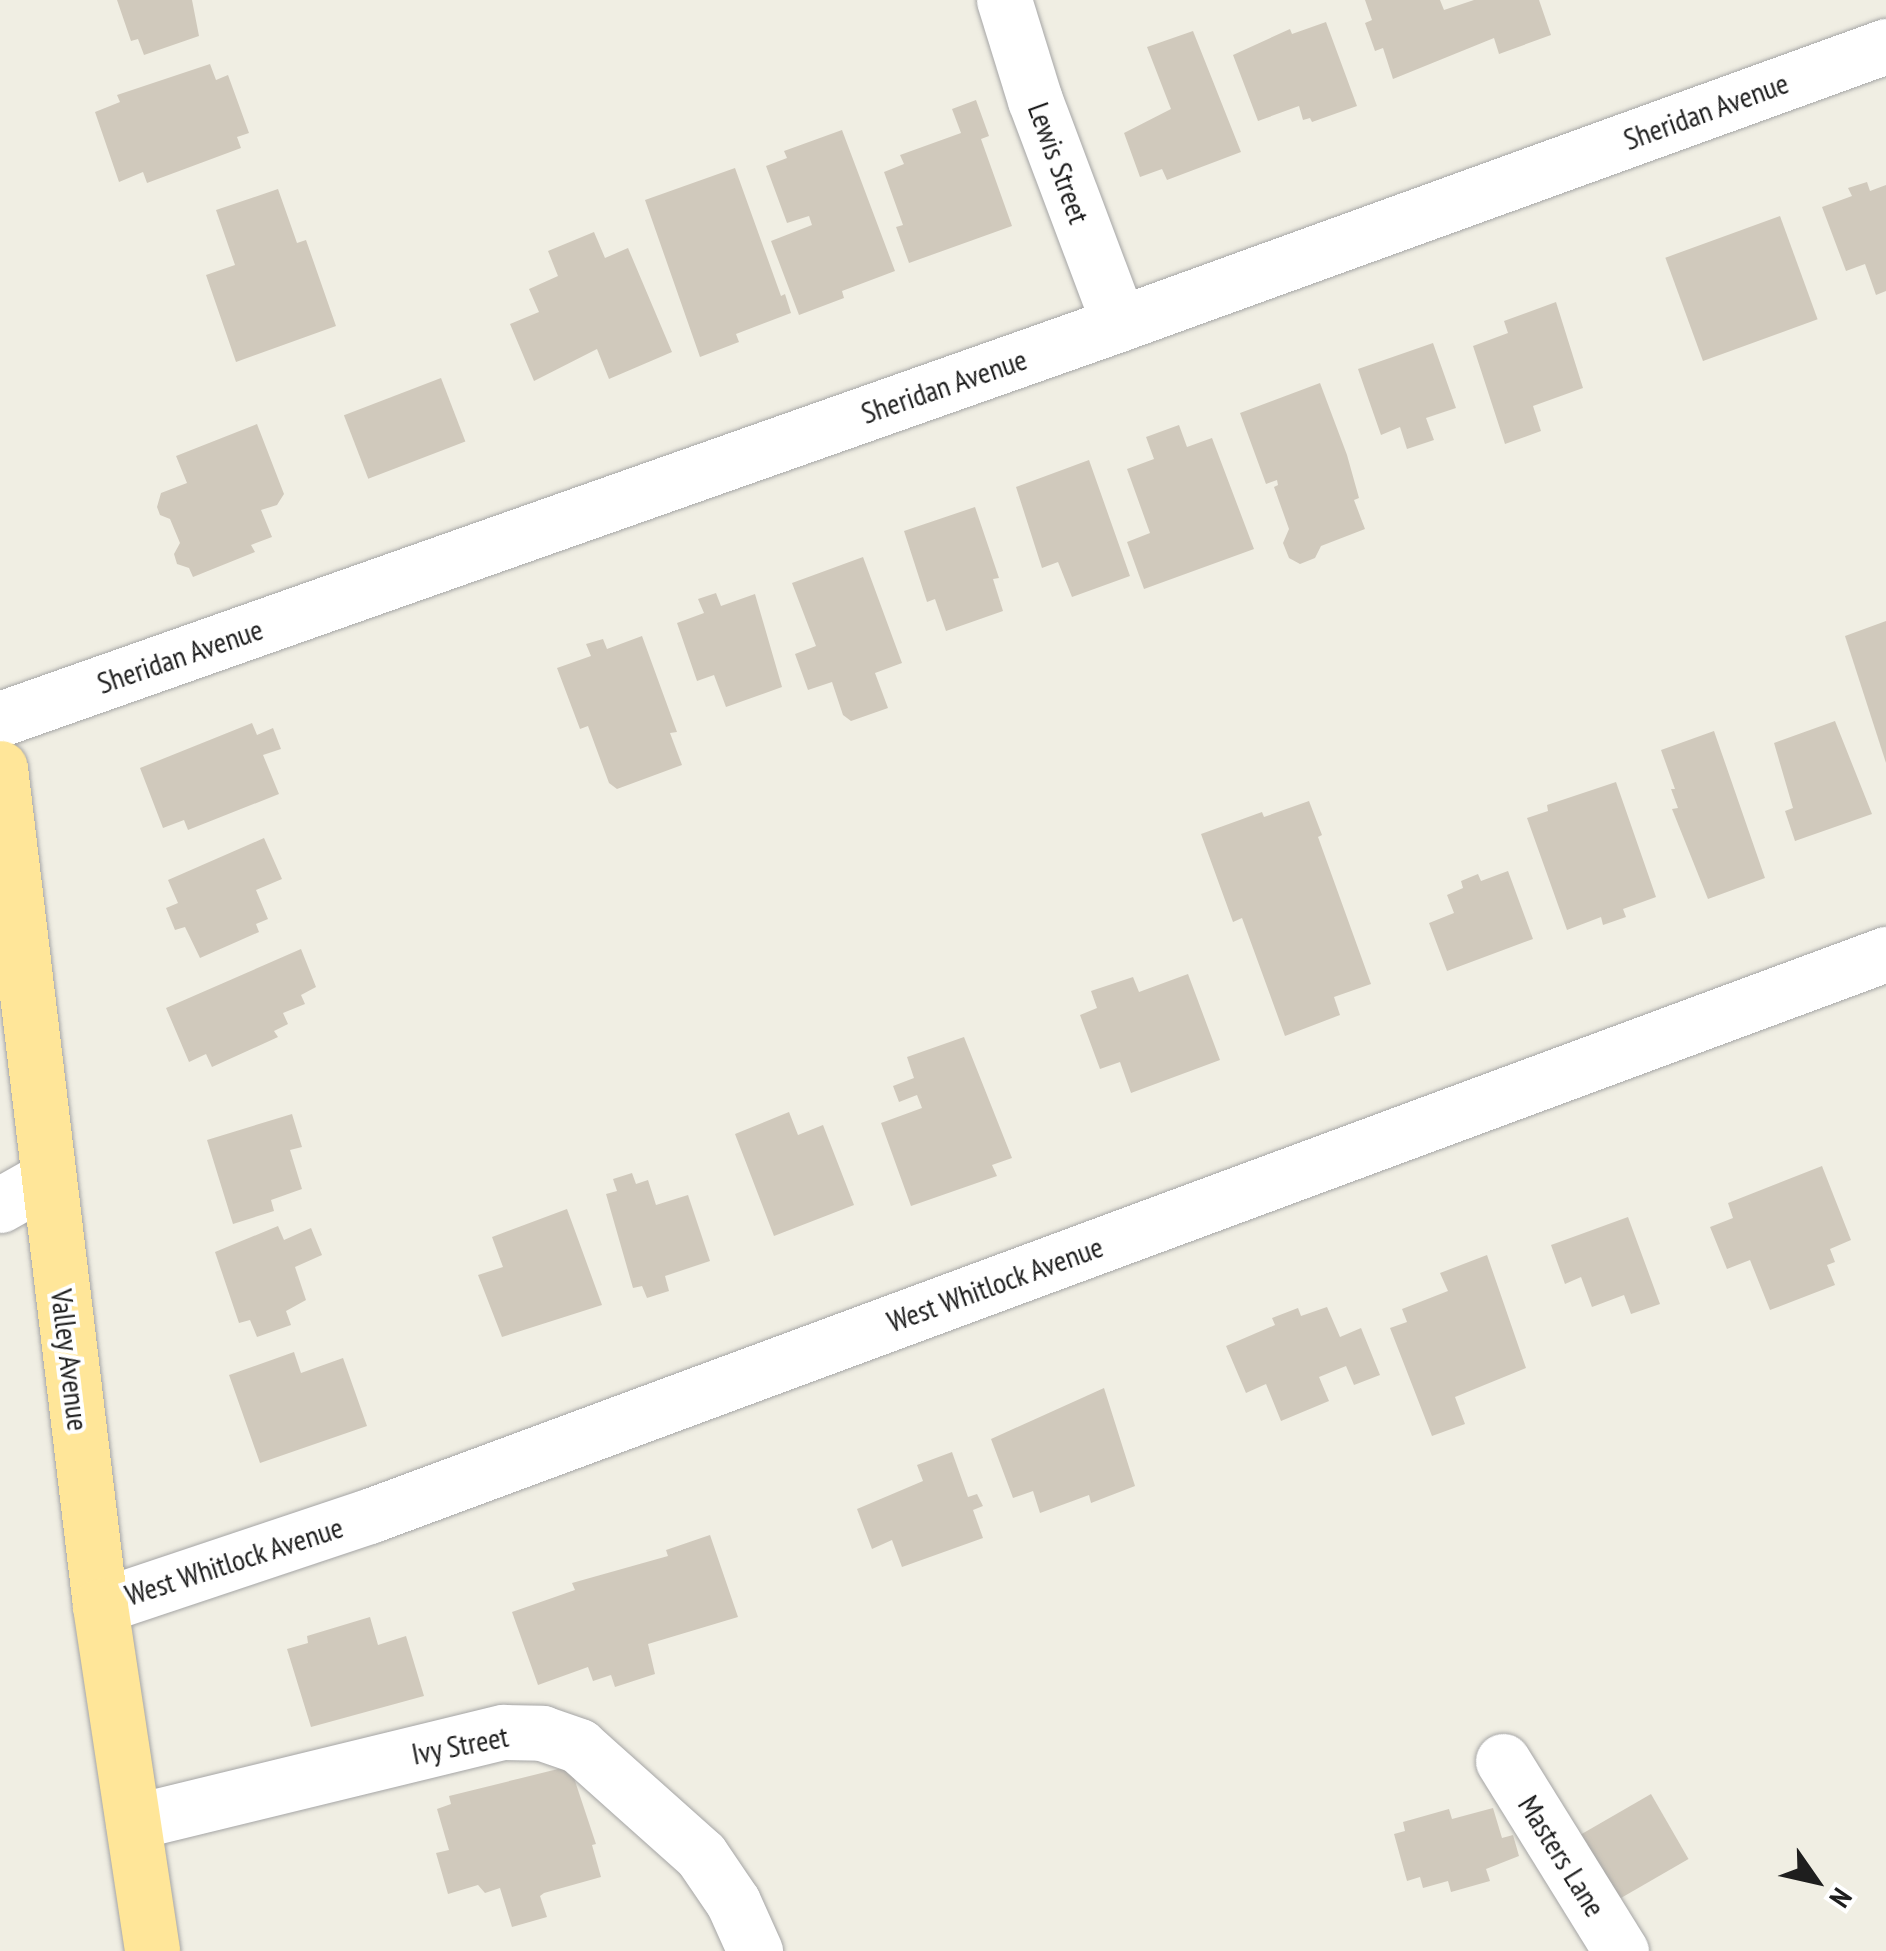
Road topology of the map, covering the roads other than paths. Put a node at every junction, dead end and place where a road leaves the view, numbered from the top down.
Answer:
1 (1004, 0) edge
2 (1886, 46) edge
3 (1119, 324) junction
4 (0, 719) edge
5 (0, 768) edge
6 (1886, 954) edge
7 (48, 1178) junction
8 (0, 1205) edge
9 (100, 1606) junction
10 (1503, 1761) dead end
11 (133, 1822) junction
12 (152, 1951) edge
13 (755, 1951) edge
14 (1622, 1951) edge

1 - 3 street, Lewis Street
2 - 3 street, Sheridan Avenue
3 - 4 street, Sheridan Avenue
5 - 7 main road, Valley Avenue
6 - 9 street, West Whitlock Avenue
7 - 8 street
7 - 9 main road, Valley Avenue
9 - 11 main road, Valley Avenue
10 - 14 street, Masters Lane
11 - 12 main road, Valley Avenue
11 - 13 street, Ivy Street

